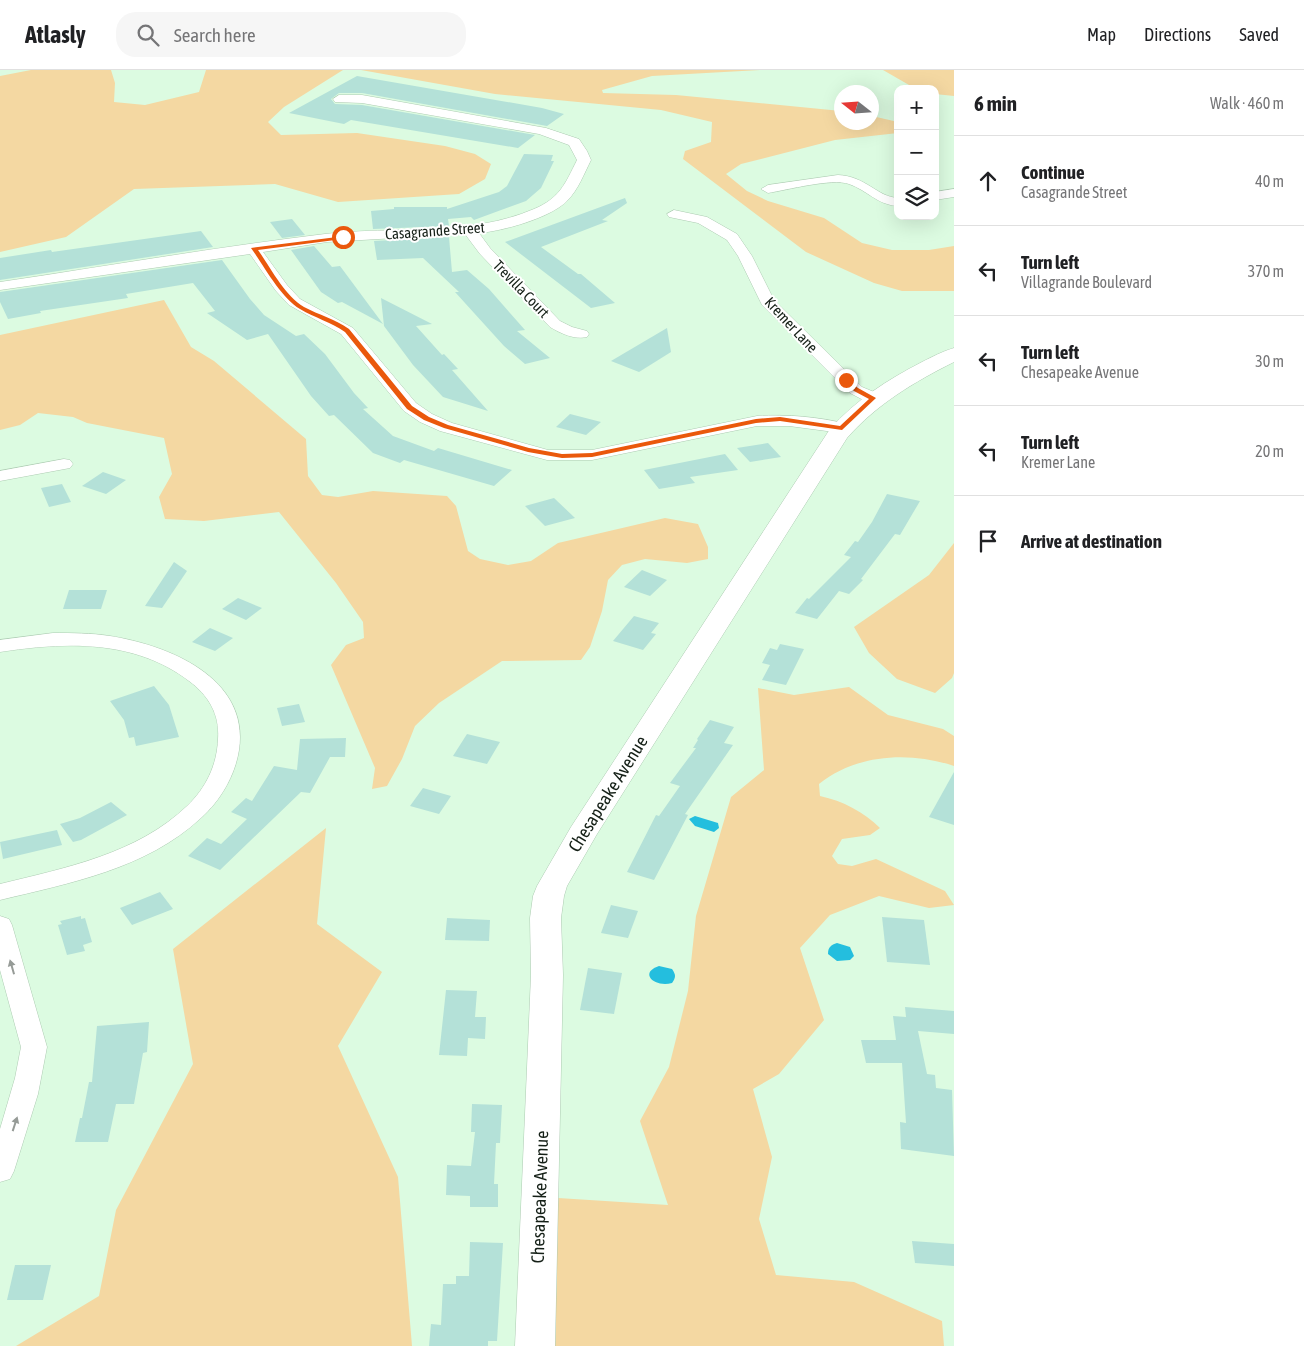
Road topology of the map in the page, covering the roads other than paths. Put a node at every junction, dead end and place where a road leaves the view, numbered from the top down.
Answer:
1 (339, 99) dead end
2 (768, 189) dead end
3 (954, 193) edge
4 (939, 195) edge
5 (894, 202) edge
6 (674, 214) dead end
7 (470, 231) junction
8 (254, 248) junction
9 (0, 286) edge
10 (580, 334) dead end
11 (954, 354) edge
12 (873, 398) junction
13 (842, 428) junction
14 (64, 464) dead end
15 (0, 476) edge
16 (0, 646) edge
17 (0, 892) edge
18 (0, 924) edge
19 (0, 1171) edge
20 (535, 1346) edge

1 - 7 street, Casagrande Street
2 - 5 street
3 - 4 street
6 - 12 street, Kremer Lane
7 - 8 street, Casagrande Street
7 - 10 street, Trevilla Court
8 - 9 street, Casagrande Street
8 - 13 street
11 - 12 street, Chesapeake Avenue
12 - 13 street, Chesapeake Avenue
13 - 20 street, Chesapeake Avenue
14 - 15 street
16 - 17 street
19 -> 18 street

